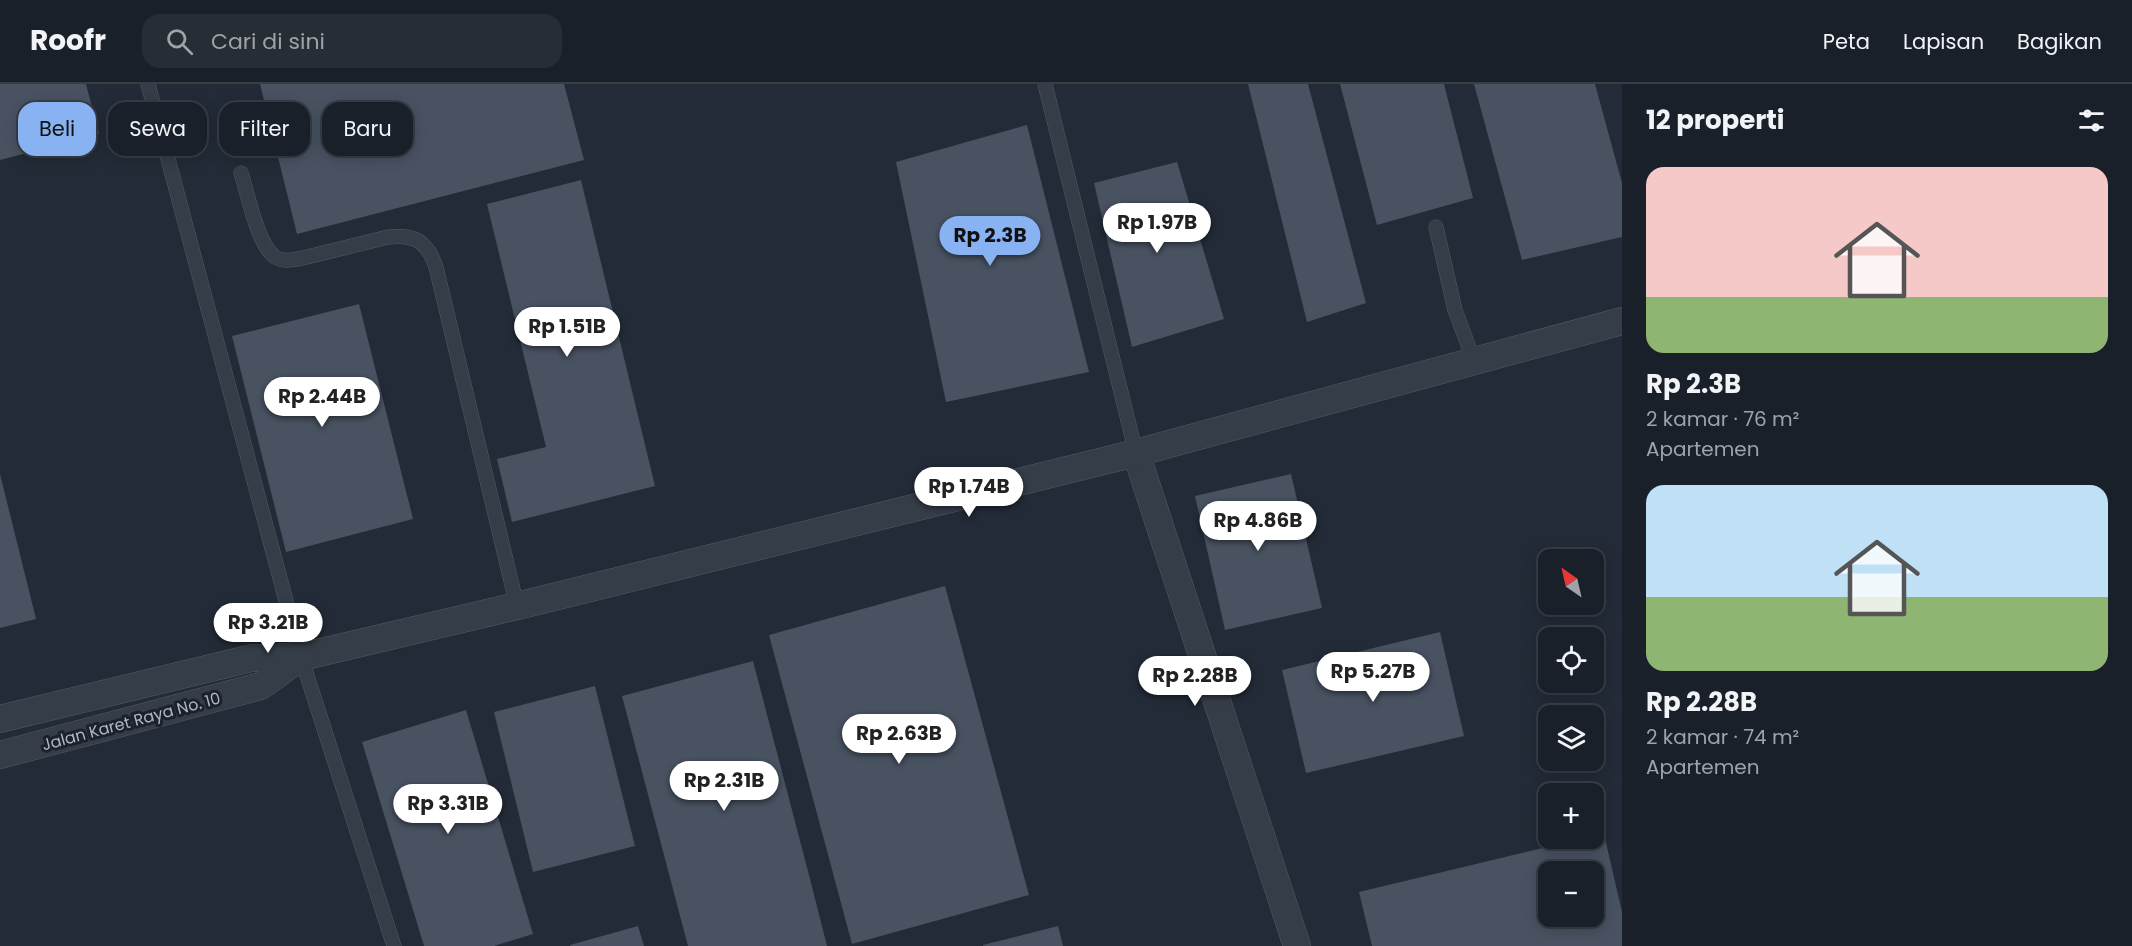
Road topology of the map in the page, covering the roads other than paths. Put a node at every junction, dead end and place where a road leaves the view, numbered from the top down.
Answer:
1 (148, 84) edge
2 (1045, 84) edge
3 (241, 173) dead end
4 (1436, 227) dead end
5 (1622, 321) edge
6 (1474, 361) junction
7 (1136, 453) junction
8 (517, 606) junction
9 (301, 657) junction
10 (0, 719) edge
11 (0, 755) edge
12 (394, 946) edge
13 (1297, 946) edge

1 - 9 lane
2 - 7 lane
3 - 8 lane
4 - 6 lane
5 - 6 street
6 - 7 street
7 - 8 street
7 - 13 street
8 - 9 street
9 - 10 street, Jalan Karet Raya No. 10
9 - 11 street, Jalan Karet Raya No. 10
9 - 12 lane

